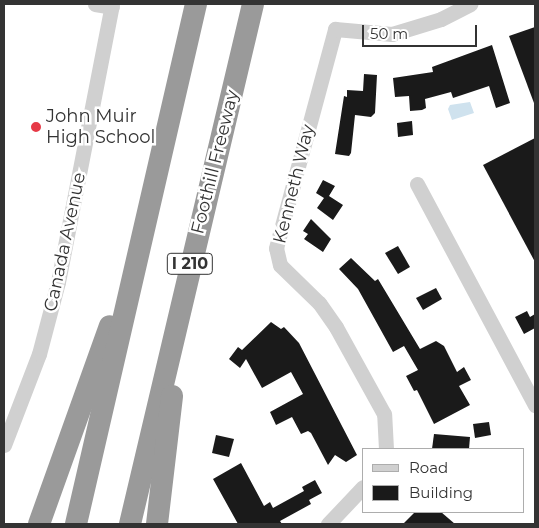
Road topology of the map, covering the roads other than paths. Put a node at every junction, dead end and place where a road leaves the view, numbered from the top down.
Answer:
1 (95, 4) edge
2 (196, 4) edge
3 (253, 4) edge
4 (470, 4) edge
5 (112, 5) edge
6 (417, 184) dead end
7 (144, 236) junction
8 (186, 284) junction
9 (535, 405) edge
10 (4, 445) edge
11 (386, 448) edge
12 (362, 488) edge
13 (39, 524) edge
14 (76, 524) edge
15 (130, 524) edge
16 (157, 524) edge
17 (328, 524) edge

1 - 5 street
2 - 7 highway, I 210
3 - 8 highway, Foothill Freeway / I 210
4 - 11 street, Kenneth Way
5 - 10 street, Canada Avenue
6 - 9 street
7 - 13 highway
7 - 14 highway, I 210
8 - 15 highway, Foothill Freeway / I 210
8 - 16 highway
12 - 17 street

